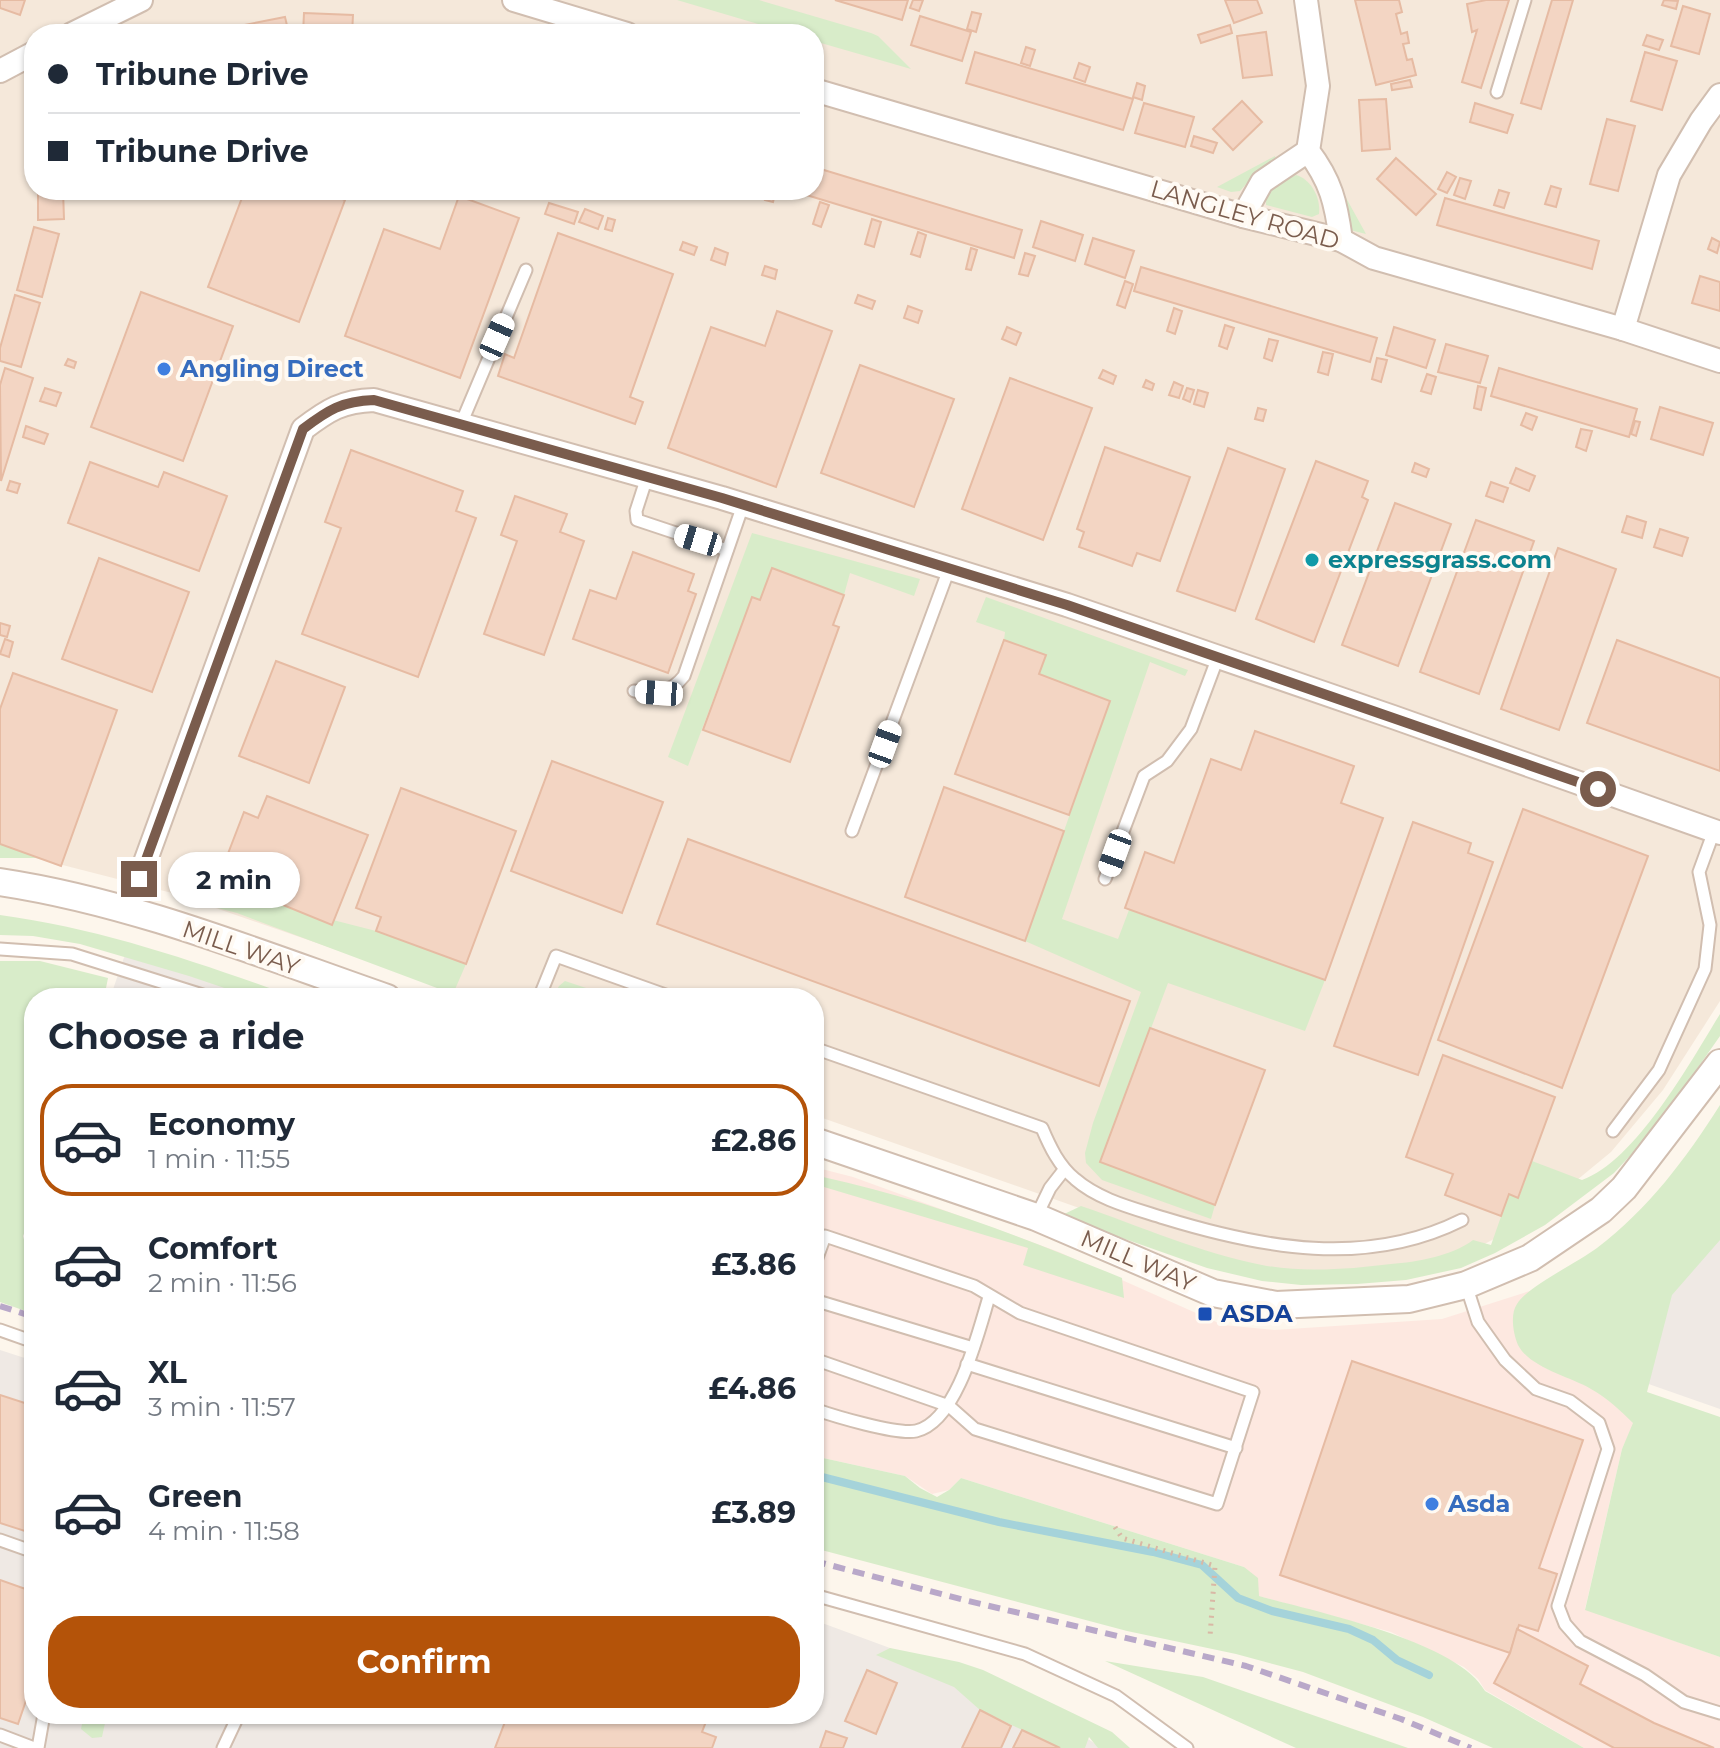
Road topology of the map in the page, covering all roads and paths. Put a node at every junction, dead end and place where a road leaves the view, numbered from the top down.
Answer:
1 (141, 0) edge
2 (514, 0) edge
3 (1306, 0) edge
4 (1525, 0) edge
5 (92, 24) edge
6 (594, 24) edge
7 (24, 58) edge
8 (0, 71) edge
9 (1497, 92) dead end
10 (824, 93) edge
11 (1720, 95) edge
12 (1308, 151) junction
13 (1243, 216) junction
14 (1341, 240) junction
15 (526, 270) dead end
16 (1623, 329) junction
17 (1720, 361) edge
18 (461, 424) junction
19 (647, 477) junction
20 (743, 505) junction
21 (727, 550) junction
22 (949, 569) junction
23 (1218, 657) junction
24 (634, 691) dead end
25 (852, 831) dead end
26 (1717, 832) edge
27 (1105, 879) dead end
28 (0, 882) edge
29 (128, 909) junction
30 (0, 949) edge
31 (180, 988) edge
32 (358, 988) edge
33 (543, 988) edge
34 (646, 988) edge
35 (824, 1052) edge
36 (1720, 1063) edge
37 (1613, 1131) dead end
38 (824, 1144) edge
39 (1064, 1170) junction
40 (1036, 1217) junction
41 (1462, 1220) dead end
42 (824, 1239) edge
43 (1466, 1285) junction
44 (989, 1297) junction
45 (824, 1303) edge
46 (0, 1330) edge
47 (24, 1338) edge
48 (973, 1348) junction
49 (824, 1362) edge
50 (967, 1364) junction
51 (949, 1406) junction
52 (824, 1412) edge
53 (1236, 1448) junction
54 (1115, 1527) dead end
55 (0, 1540) edge
56 (24, 1548) edge
57 (824, 1598) edge
58 (1210, 1637) dead end
59 (1720, 1713) edge
60 (42, 1724) edge
61 (234, 1724) edge
62 (0, 1735) edge
63 (36, 1748) edge
64 (223, 1748) edge
65 (1187, 1748) edge

1 - 5 street
2 - 6 street
3 - 12 street
4 - 9 lane
7 - 8 street
10 - 13 street, LANGLEY ROAD
11 - 16 street
12 - 13 street
12 - 14 street
13 - 14 street, LANGLEY ROAD
14 - 16 street, LANGLEY ROAD
15 - 18 lane
16 - 17 street, LANGLEY ROAD
18 - 19 street
18 - 29 street
19 - 20 street
19 - 21 lane
20 - 21 lane
20 - 22 street
21 - 24 lane
22 - 23 street
22 - 25 lane
23 - 26 street
23 - 27 lane
26 - 37 lane
28 - 29 street, MILL WAY
29 - 32 street, MILL WAY
30 - 31 lane
33 - 34 lane
35 - 39 lane
36 - 43 street, MILL WAY
38 - 40 street, MILL WAY
39 - 40 lane
39 - 41 lane
40 - 43 street, MILL WAY
42 - 44 lane
43 - 59 lane
44 - 48 lane
44 - 53 lane
45 - 48 lane
46 - 47 lane
48 - 50 lane
49 - 51 lane
50 - 51 lane
50 - 53 lane
51 - 52 lane
51 - 53 lane
54 - 58 path
55 - 56 lane
57 - 65 lane
60 - 63 lane
61 - 64 lane
62 - 63 lane

